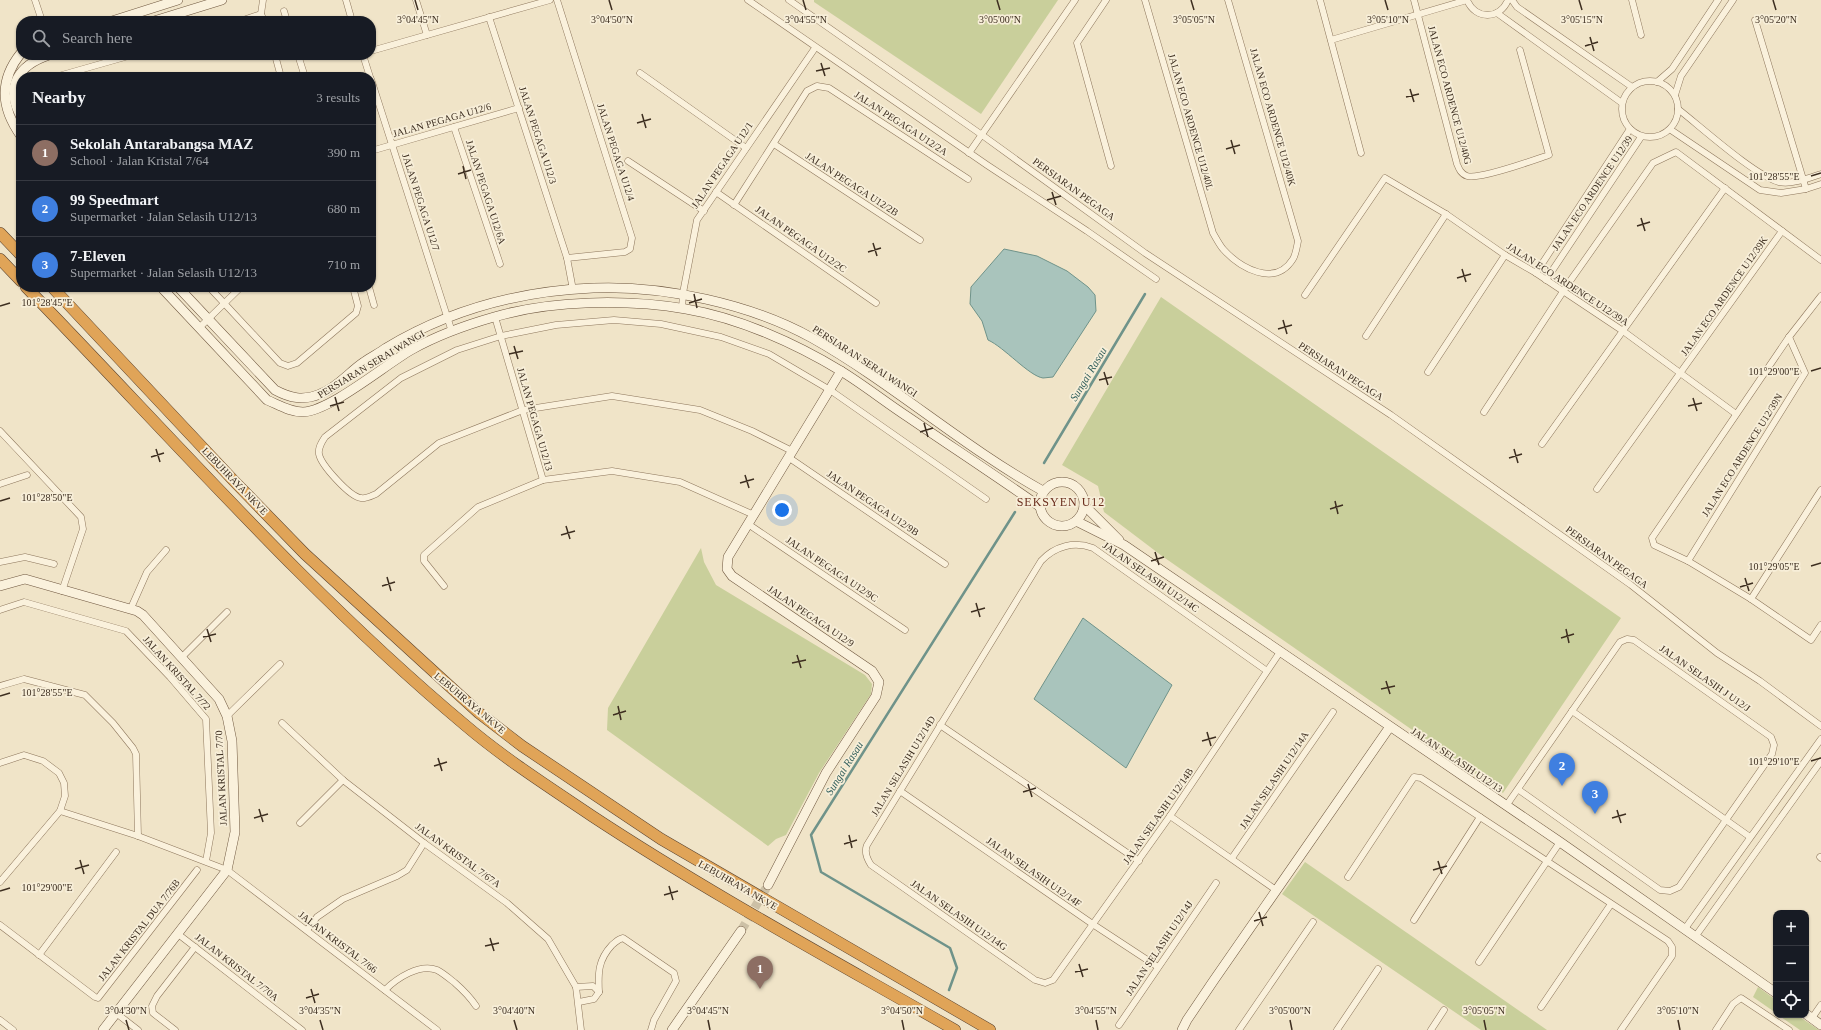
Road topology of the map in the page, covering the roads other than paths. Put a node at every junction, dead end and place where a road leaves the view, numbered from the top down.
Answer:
1 (35, 0) edge
2 (178, 0) edge
3 (222, 0) edge
4 (263, 0) edge
5 (346, 0) edge
6 (416, 0) edge
7 (550, 0) edge
8 (557, 0) edge
9 (748, 0) edge
10 (789, 0) edge
11 (1075, 0) edge
12 (1106, 0) edge
13 (1145, 0) edge
14 (1228, 0) edge
15 (1320, 0) edge
16 (1414, 0) edge
17 (1467, 0) edge
18 (1508, 0) edge
19 (1512, 0) edge
20 (1632, 0) edge
21 (1718, 0) edge
22 (1733, 0) edge
23 (284, 11) dead end
24 (1497, 13) junction
25 (262, 14) joint
26 (40, 16) edge
27 (128, 16) edge
28 (170, 16) edge
29 (256, 16) edge
30 (286, 16) edge
31 (351, 16) edge
32 (1418, 16) junction
33 (490, 17) junction
34 (1755, 20) dead end
35 (427, 35) junction
36 (1641, 35) dead end
37 (1331, 40) junction
38 (815, 48) junction
39 (376, 50) edge
40 (1520, 50) dead end
41 (16, 59) edge
42 (37, 60) edge
43 (114, 60) edge
44 (276, 60) edge
45 (300, 60) edge
46 (365, 60) edge
47 (20, 72) edge
48 (72, 72) edge
49 (279, 72) edge
50 (303, 72) edge
51 (369, 72) edge
52 (640, 73) dead end
53 (1657, 82) junction
54 (16, 84) edge
55 (1632, 87) junction
56 (376, 94) edge
57 (1674, 95) junction
58 (1622, 103) junction
59 (16, 104) edge
60 (519, 108) junction
61 (1678, 109) junction
62 (454, 127) junction
63 (1630, 129) junction
64 (16, 130) edge
65 (1671, 130) junction
66 (982, 135) junction
67 (1641, 137) junction
68 (774, 144) junction
69 (392, 145) junction
70 (746, 148) junction
71 (376, 150) edge
72 (970, 153) junction
73 (1361, 154) dead end
74 (628, 161) dead end
75 (1111, 166) dead end
76 (1821, 174) edge
77 (968, 179) dead end
78 (1803, 180) junction
79 (1821, 184) edge
80 (1724, 188) junction
81 (1806, 189) junction
82 (716, 192) junction
83 (734, 205) junction
84 (704, 210) junction
85 (1446, 214) junction
86 (1782, 231) junction
87 (0, 233) edge
88 (920, 240) dead end
89 (1298, 241) joint
90 (16, 250) edge
91 (1505, 256) junction
92 (567, 258) junction
93 (0, 259) edge
94 (1821, 260) edge
95 (500, 264) dead end
96 (1536, 273) junction
97 (16, 276) edge
98 (1156, 280) dead end
99 (1546, 280) junction
100 (573, 290) junction
101 (31, 292) edge
102 (57, 292) edge
103 (166, 292) edge
104 (183, 292) edge
105 (214, 292) edge
106 (235, 292) edge
107 (354, 292) edge
108 (370, 292) edge
109 (1563, 292) junction
110 (683, 293) junction
111 (1305, 295) dead end
112 (1821, 296) edge
113 (224, 302) junction
114 (876, 303) dead end
115 (374, 305) dead end
116 (682, 309) junction
117 (447, 317) junction
118 (495, 317) junction
119 (208, 319) junction
120 (200, 327) junction
121 (1623, 331) junction
122 (452, 332) junction
123 (501, 336) junction
124 (1366, 336) dead end
125 (1789, 337) junction
126 (841, 371) junction
127 (1428, 372) dead end
128 (1681, 373) junction
129 (830, 390) junction
130 (522, 410) junction
131 (1484, 412) dead end
132 (1736, 414) junction
133 (0, 431) edge
134 (1542, 444) dead end
135 (790, 454) junction
136 (27, 476) dead end
137 (543, 480) junction
138 (0, 484) edge
139 (1597, 489) dead end
140 (1821, 490) edge
141 (1043, 491) junction
142 (986, 499) dead end
143 (1084, 505) junction
144 (1039, 506) junction
145 (754, 515) junction
146 (1076, 521) junction
147 (748, 524) junction
148 (1124, 545) junction
149 (166, 550) dead end
150 (1688, 561) junction
151 (0, 562) edge
152 (54, 564) dead end
153 (945, 564) dead end
154 (0, 586) edge
155 (444, 586) dead end
156 (62, 591) junction
157 (1751, 599) junction
158 (131, 608) junction
159 (0, 610) edge
160 (227, 612) dead end
161 (1821, 625) edge
162 (905, 630) dead end
163 (1280, 652) junction
164 (181, 658) junction
165 (280, 664) dead end
166 (1267, 671) junction
167 (0, 686) edge
168 (963, 686) joint
169 (1572, 711) junction
170 (1333, 712) dead end
171 (228, 716) junction
172 (282, 723) dead end
173 (940, 725) junction
174 (1821, 726) edge
175 (1389, 728) junction
176 (1821, 739) edge
177 (1821, 761) edge
178 (0, 763) edge
179 (343, 780) junction
180 (1519, 790) junction
181 (900, 791) junction
182 (1506, 806) junction
183 (60, 811) junction
184 (1170, 816) junction
185 (1480, 818) junction
186 (1726, 819) junction
187 (300, 823) dead end
188 (138, 836) junction
189 (1750, 837) junction
190 (1560, 842) junction
191 (424, 843) junction
192 (116, 852) dead end
193 (867, 858) joint
194 (1232, 858) junction
195 (206, 861) junction
196 (1138, 861) junction
197 (1546, 861) junction
198 (197, 870) dead end
199 (227, 870) junction
200 (1348, 877) dead end
201 (0, 882) edge
202 (1216, 882) dead end
203 (768, 884) tunnel mouth
204 (1276, 890) junction
205 (1611, 904) junction
206 (1414, 920) dead end
207 (1313, 922) dead end
208 (0, 925) edge
209 (1094, 925) junction
210 (307, 930) junction
211 (1684, 930) junction
212 (741, 931) tunnel mouth
213 (178, 934) junction
214 (1695, 937) junction
215 (195, 947) junction
216 (39, 955) junction
217 (1479, 962) dead end
218 (1158, 967) junction
219 (1378, 969) dead end
220 (1045, 983) joint
221 (576, 987) junction
222 (385, 990) junction
223 (1773, 991) edge
224 (598, 992) junction
225 (579, 1002) junction
226 (1821, 1005) edge
227 (476, 1006) dead end
228 (1541, 1007) dead end
229 (1444, 1010) dead end
230 (116, 1014) junction
231 (1809, 1016) edge
232 (0, 1020) edge
233 (1119, 1025) dead end
234 (1821, 1025) edge
235 (134, 1029) edge
236 (13, 1030) edge
237 (103, 1030) edge
238 (176, 1030) edge
239 (302, 1030) edge
240 (437, 1030) edge
241 (581, 1030) edge
242 (651, 1030) edge
243 (672, 1030) edge
244 (955, 1030) edge
245 (990, 1030) edge
246 (1182, 1030) edge
247 (1239, 1030) edge
248 (1337, 1030) edge
249 (1431, 1030) edge
250 (1621, 1030) edge
251 (1716, 1030) edge
252 (1789, 1030) edge

1 - 26 street
2 - 27 street
3 - 28 street
4 - 25 street
5 - 31 street
6 - 35 street
7 - 33 street
8 - 92 street, JALAN PEGAGA U12/4
9 - 38 street
10 - 66 street, PERSIARAN PEGAGA
11 - 66 street
12 - 75 street
13 - 89 street, JALAN ECO ARDENCE U12/40L
14 - 89 street, JALAN ECO ARDENCE U12/40K
15 - 37 street
16 - 32 street, JALAN ECO ARDENCE U12/40G
17 - 24 street
17 - 32 street
18 - 24 street
19 - 55 street
20 - 36 street
21 - 53 street
22 - 57 street
23 - 30 street
24 - 58 street
25 - 29 street
32 - 37 street
32 - 40 street, JALAN ECO ARDENCE U12/40G
33 - 35 street
33 - 60 street, JALAN PEGAGA U12/3
34 - 78 street
35 - 39 street
37 - 73 street
38 - 70 street, JALAN PEGAGA U12/1
38 - 72 street
41 - 64 street
42 - 47 street
43 - 48 street
44 - 49 street
45 - 50 street
46 - 51 street, JALAN PEGAGA U12/7
52 - 70 street
53 - 55 street
53 - 57 street
54 - 59 street
55 - 58 street
56 - 69 street, JALAN PEGAGA U12/7
57 - 61 street
58 - 63 street
60 - 62 street, JALAN PEGAGA U12/6
60 - 92 street, JALAN PEGAGA U12/3
61 - 65 street
61 - 78 street
62 - 69 street, JALAN PEGAGA U12/6
62 - 95 street, JALAN PEGAGA U12/6A
63 - 67 street
63 - 96 street, JALAN ECO ARDENCE U12/39
65 - 67 street
65 - 81 street
66 - 72 street
66 - 174 street, PERSIARAN PEGAGA
67 - 99 street, JALAN ECO ARDENCE U12/39
68 - 77 street, JALAN PEGAGA U12/2A
68 - 83 street
68 - 88 street, JALAN PEGAGA U12/2B
69 - 71 street, JALAN PEGAGA U12/6
69 - 117 street, JALAN PEGAGA U12/7
70 - 82 street, JALAN PEGAGA U12/1
72 - 98 street
74 - 84 street
76 - 78 street
78 - 81 street
79 - 81 street
80 - 86 street
80 - 109 street
80 - 121 street
82 - 83 street, JALAN PEGAGA U12/2C
82 - 84 street, JALAN PEGAGA U12/1
83 - 114 street, JALAN PEGAGA U12/2C
84 - 110 street, JALAN PEGAGA U12/1
85 - 91 street, JALAN ECO ARDENCE U12/39A
85 - 111 street, JALAN ECO ARDENCE U12/39A
85 - 124 street
86 - 94 street
86 - 128 street, JALAN ECO ARDENCE U12/39K
87 - 90 highway
91 - 96 street, JALAN ECO ARDENCE U12/39A
91 - 127 street
92 - 100 street, JALAN PEGAGA U12/3
93 - 97 highway
96 - 99 street, JALAN ECO ARDENCE U12/39A
99 - 109 street, JALAN ECO ARDENCE U12/39A
100 - 110 street, PERSIARAN SERAI WANGI
100 - 117 street, PERSIARAN SERAI WANGI
101 - 244 highway, LEBUHRAYA NKVE
102 - 245 highway, LEBUHRAYA NKVE
103 - 120 street, PERSIARAN SERAI WANGI
104 - 119 street, PERSIARAN SERAI WANGI
105 - 113 street
106 - 113 street
107 - 113 street
108 - 115 street
109 - 121 street, JALAN ECO ARDENCE U12/39A
109 - 131 street
110 - 116 street, JALAN PEGAGA U12/1
110 - 141 street, PERSIARAN SERAI WANGI
112 - 125 street
113 - 119 street
116 - 118 street, PERSIARAN SERAI WANGI
116 - 126 street, PERSIARAN SERAI WANGI
117 - 119 street, PERSIARAN SERAI WANGI
117 - 122 street, JALAN PEGAGA U12/7
118 - 122 street, PERSIARAN SERAI WANGI
118 - 123 street, JALAN PEGAGA U12/13
119 - 120 street
120 - 122 street, PERSIARAN SERAI WANGI
121 - 128 street, JALAN ECO ARDENCE U12/39A
121 - 134 street
123 - 129 street
123 - 130 street, JALAN PEGAGA U12/13
123 - 130 street, JALAN PEGAGA U12/9B
125 - 132 street
125 - 150 street, JALAN ECO ARDENCE U12/39N
126 - 129 street, JALAN PEGAGA U12/9
126 - 144 street, PERSIARAN SERAI WANGI
128 - 132 street, JALAN ECO ARDENCE U12/39A
128 - 139 street, JALAN ECO ARDENCE U12/39K
129 - 135 street, JALAN PEGAGA U12/9
129 - 142 street
130 - 135 street, JALAN PEGAGA U12/9B
130 - 137 street, JALAN PEGAGA U12/13
132 - 150 street
133 - 156 street
135 - 145 street, JALAN PEGAGA U12/9
135 - 153 street, JALAN PEGAGA U12/9B
136 - 138 street
137 - 145 street
137 - 155 street
140 - 157 street
141 - 143 street
141 - 144 street
143 - 146 street
143 - 148 street, JALAN SELASIH U12/13
144 - 146 street
145 - 147 street, JALAN PEGAGA U12/9
146 - 148 street, JALAN SELASIH U12/13
147 - 162 street, JALAN PEGAGA U12/9C
147 - 203 street, JALAN PEGAGA U12/9
148 - 163 street, JALAN SELASIH U12/13
149 - 158 street
150 - 157 street
151 - 152 street
154 - 156 street, JALAN KRISTAL 7/70
156 - 158 street, JALAN KRISTAL 7/70
157 - 161 street
158 - 164 street, JALAN KRISTAL 7/70
159 - 195 street, JALAN KRISTAL 7/72
160 - 164 street
163 - 166 street, JALAN SELASIH U12/14B
163 - 175 street, JALAN SELASIH U12/13
164 - 171 street, JALAN KRISTAL 7/70
165 - 171 street
166 - 168 street, JALAN SELASIH U12/14C
166 - 184 street, JALAN SELASIH U12/14B
167 - 188 street
168 - 173 street, JALAN SELASIH U12/14D
169 - 180 street
169 - 186 street
169 - 186 street, JALAN SELASIH J U12/J
170 - 194 street, JALAN SELASIH U12/14A
171 - 199 street, JALAN KRISTAL 7/70
172 - 179 street, JALAN KRISTAL 7/67A
173 - 181 street, JALAN SELASIH U12/14D
173 - 196 street
175 - 182 street, JALAN SELASIH U12/13
175 - 204 street
176 - 189 street
177 - 214 street
178 - 183 street
179 - 187 street
179 - 191 street, JALAN KRISTAL 7/67A
180 - 182 street
180 - 186 street
181 - 193 street, JALAN SELASIH U12/14D
181 - 209 street, JALAN SELASIH U12/14F
182 - 190 street, JALAN SELASIH U12/13
183 - 188 street, JALAN KRISTAL 7/66
183 - 201 street
184 - 194 street
184 - 196 street, JALAN SELASIH U12/14B
185 - 197 street
185 - 200 street
185 - 206 street
186 - 189 street
188 - 195 street, JALAN KRISTAL 7/66
189 - 211 street
190 - 197 street
190 - 211 street, JALAN SELASIH U12/13
191 - 210 street
191 - 221 street, JALAN KRISTAL 7/67A
192 - 216 street
193 - 220 street, JALAN SELASIH U12/14G
194 - 204 street
195 - 199 street, JALAN KRISTAL 7/66
196 - 209 street, JALAN SELASIH U12/14B
197 - 205 street
197 - 217 street
198 - 216 street, JALAN KRISTAL DUA 7/76B
199 - 210 street, JALAN KRISTAL 7/66
199 - 213 street, JALAN KRISTAL 7/70
202 - 218 street, JALAN SELASIH U12/14J
204 - 246 street
205 - 228 street
205 - 250 street
207 - 247 street
208 - 216 street
209 - 218 street, JALAN SELASIH U12/14F
209 - 220 street, JALAN SELASIH U12/14B
210 - 222 street, JALAN KRISTAL 7/66
211 - 214 street, JALAN SELASIH U12/13
212 - 243 street
213 - 215 street, JALAN KRISTAL 7/70A
213 - 230 street, JALAN KRISTAL 7/70
214 - 223 street, JALAN SELASIH U12/13
215 - 238 street
215 - 239 street, JALAN KRISTAL 7/70A
218 - 233 street, JALAN SELASIH U12/14J
219 - 248 street
221 - 224 street
221 - 225 street, JALAN KRISTAL 7/67A
222 - 227 street
222 - 240 street, JALAN KRISTAL 7/66
224 - 225 street
224 - 242 street
225 - 241 street, JALAN KRISTAL 7/67A
226 - 231 street
229 - 249 street
230 - 235 street
230 - 237 street, JALAN KRISTAL 7/70
231 - 234 street
232 - 236 street
251 - 252 street

